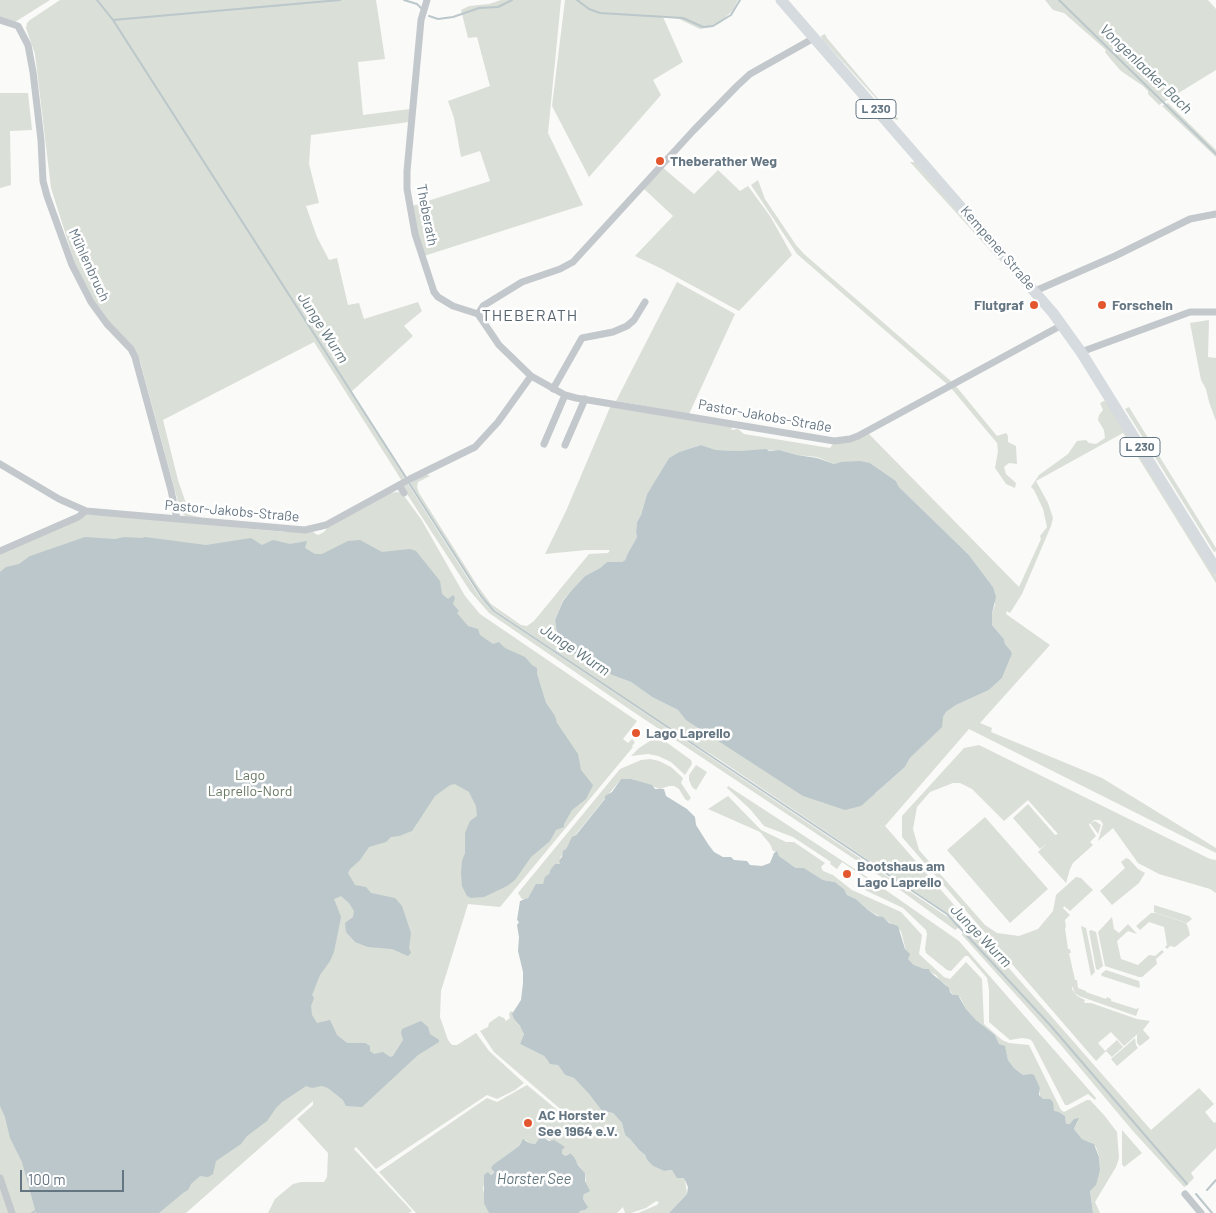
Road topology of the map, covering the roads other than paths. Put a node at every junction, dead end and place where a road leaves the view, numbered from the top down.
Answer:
1 (427, 0) edge
2 (780, 0) edge
3 (0, 20) edge
4 (814, 38) junction
5 (1216, 214) edge
6 (1036, 291) junction
7 (645, 302) dead end
8 (1216, 312) edge
9 (478, 314) junction
10 (1062, 325) junction
11 (1081, 352) junction
12 (531, 376) junction
13 (553, 389) junction
14 (565, 395) junction
15 (585, 399) junction
16 (544, 444) dead end
17 (565, 445) dead end
18 (0, 464) edge
19 (401, 484) junction
20 (404, 493) dead end
21 (86, 511) junction
22 (177, 519) junction
23 (0, 551) edge
24 (1216, 569) edge
25 (0, 1178) edge
26 (1185, 1194) dead end
27 (12, 1213) edge
28 (1201, 1213) edge

1 - 9 street, Theberath
2 - 4 main road, Kempener Straße / L 230
3 - 22 street, Mühlenbruch
4 - 6 main road, Kempener Straße / L 230
4 - 9 street
5 - 6 street
6 - 10 main road, Kempener Straße / L 230
7 - 13 street
8 - 11 street
9 - 12 street
10 - 11 main road, Kempener Straße / L 230
10 - 15 street, Pastor-Jakobs-Straße
11 - 24 main road, Kempener Straße / L 230
12 - 13 street, Pastor-Jakobs-Straße
12 - 19 street, Pastor-Jakobs-Straße
13 - 14 street, Pastor-Jakobs-Straße
14 - 15 street, Pastor-Jakobs-Straße
14 - 16 street
15 - 17 street
18 - 21 street, Pastor-Jakobs-Straße
19 - 20 street
19 - 22 street, Pastor-Jakobs-Straße
21 - 22 street, Pastor-Jakobs-Straße
21 - 23 street
25 - 27 street
26 - 28 street

